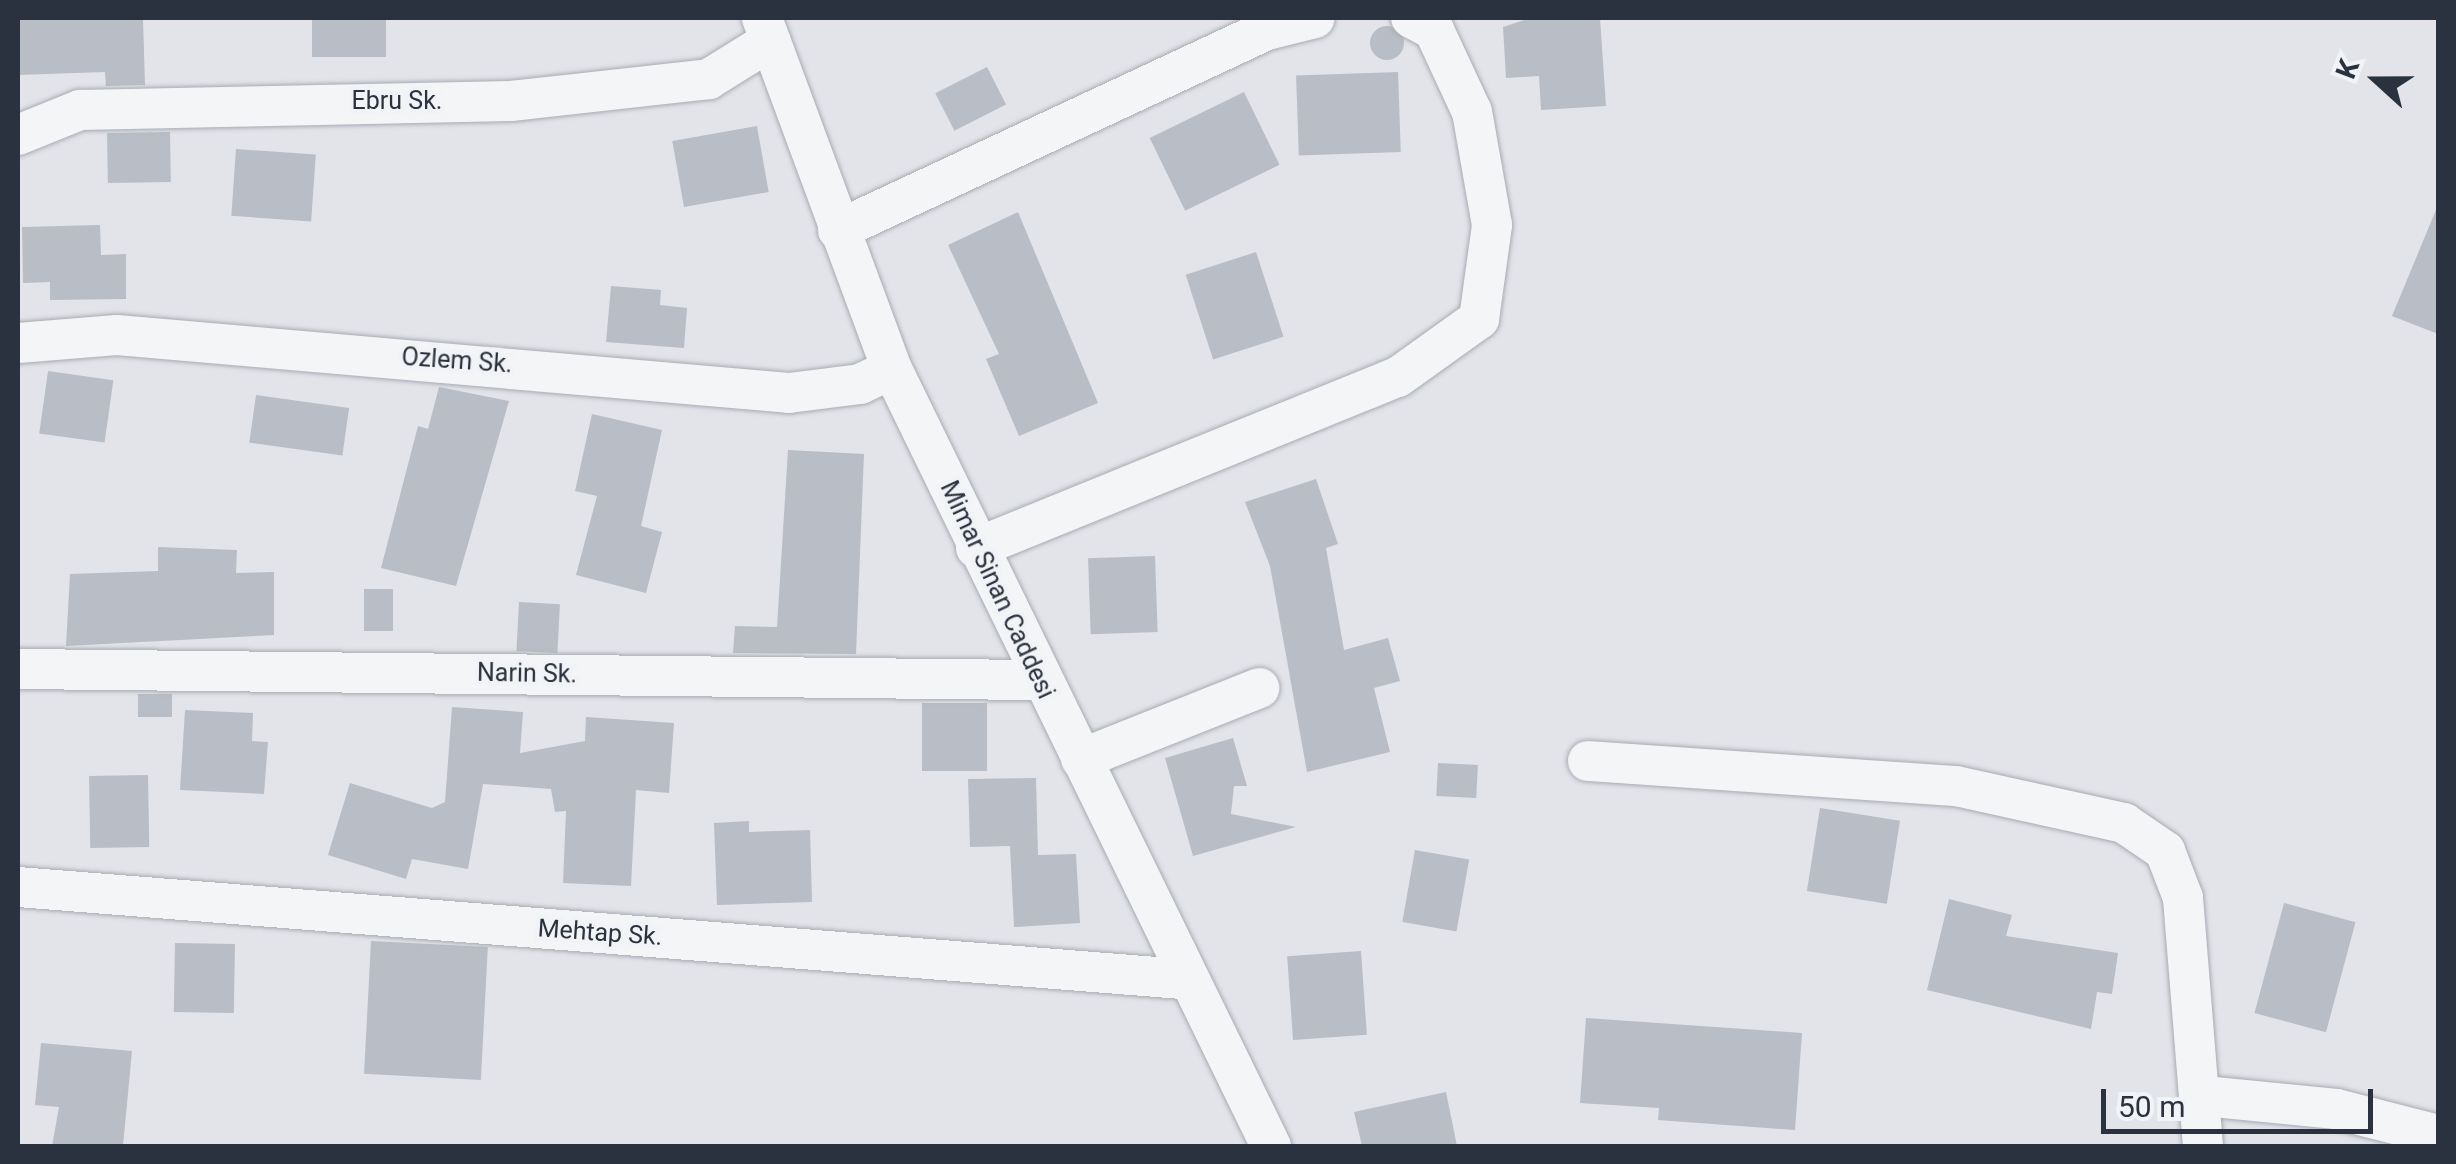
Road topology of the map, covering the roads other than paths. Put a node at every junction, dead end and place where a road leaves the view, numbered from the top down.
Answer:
1 (1315, 18) edge
2 (1411, 18) edge
3 (766, 29) edge
4 (18, 135) edge
5 (838, 230) junction
6 (18, 343) edge
7 (892, 369) junction
8 (976, 548) junction
9 (18, 669) edge
10 (1036, 680) junction
11 (1259, 688) dead end
12 (1082, 759) junction
13 (1588, 761) dead end
14 (18, 887) edge
15 (1183, 979) junction
16 (2204, 1096) junction
17 (2438, 1136) edge
18 (1270, 1146) edge
19 (2203, 1146) edge

1 - 5 street
2 - 8 street
3 - 4 street, Ebru Sk.
3 - 5 street, Mimar Sinan Caddesi
5 - 7 street, Mimar Sinan Caddesi
6 - 7 street, Ozlem Sk.
7 - 8 street, Mimar Sinan Caddesi
8 - 10 street, Mimar Sinan Caddesi
9 - 10 street, Narin Sk.
10 - 12 street, Mimar Sinan Caddesi
11 - 12 street
12 - 15 street, Mimar Sinan Caddesi
13 - 16 street
14 - 15 street, Mehtap Sk.
15 - 18 street, Mimar Sinan Caddesi
16 - 17 street
16 - 19 street

